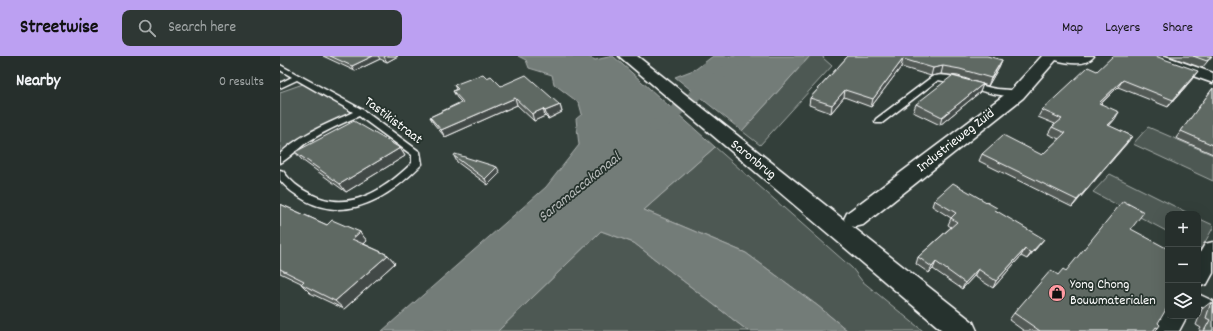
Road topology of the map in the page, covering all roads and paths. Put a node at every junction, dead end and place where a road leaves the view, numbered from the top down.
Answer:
1 (627, 56) edge
2 (1051, 56) edge
3 (1057, 56) edge
4 (1086, 56) edge
5 (1150, 56) edge
6 (280, 67) edge
7 (297, 76) junction
8 (1213, 78) edge
9 (280, 86) edge
10 (1017, 94) junction
11 (360, 112) junction
12 (879, 121) dead end
13 (280, 160) edge
14 (280, 173) edge
15 (855, 219) dead end
16 (1213, 251) edge
17 (1201, 272) edge
18 (1201, 300) edge
19 (1213, 307) edge
20 (1172, 319) edge
21 (963, 331) edge
22 (1164, 331) edge

1 - 21 main road, Saronbrug
2 - 10 street, Industrieweg Zuid
3 - 4 street
5 - 8 street
6 - 7 lane, Tastikistraat
7 - 9 lane
7 - 11 lane, Tastikistraat
10 - 12 lane
10 - 15 street, Industrieweg Zuid
11 - 13 lane
11 - 14 lane, Tastikistraat
16 - 17 street
18 - 19 lane
20 - 22 street

